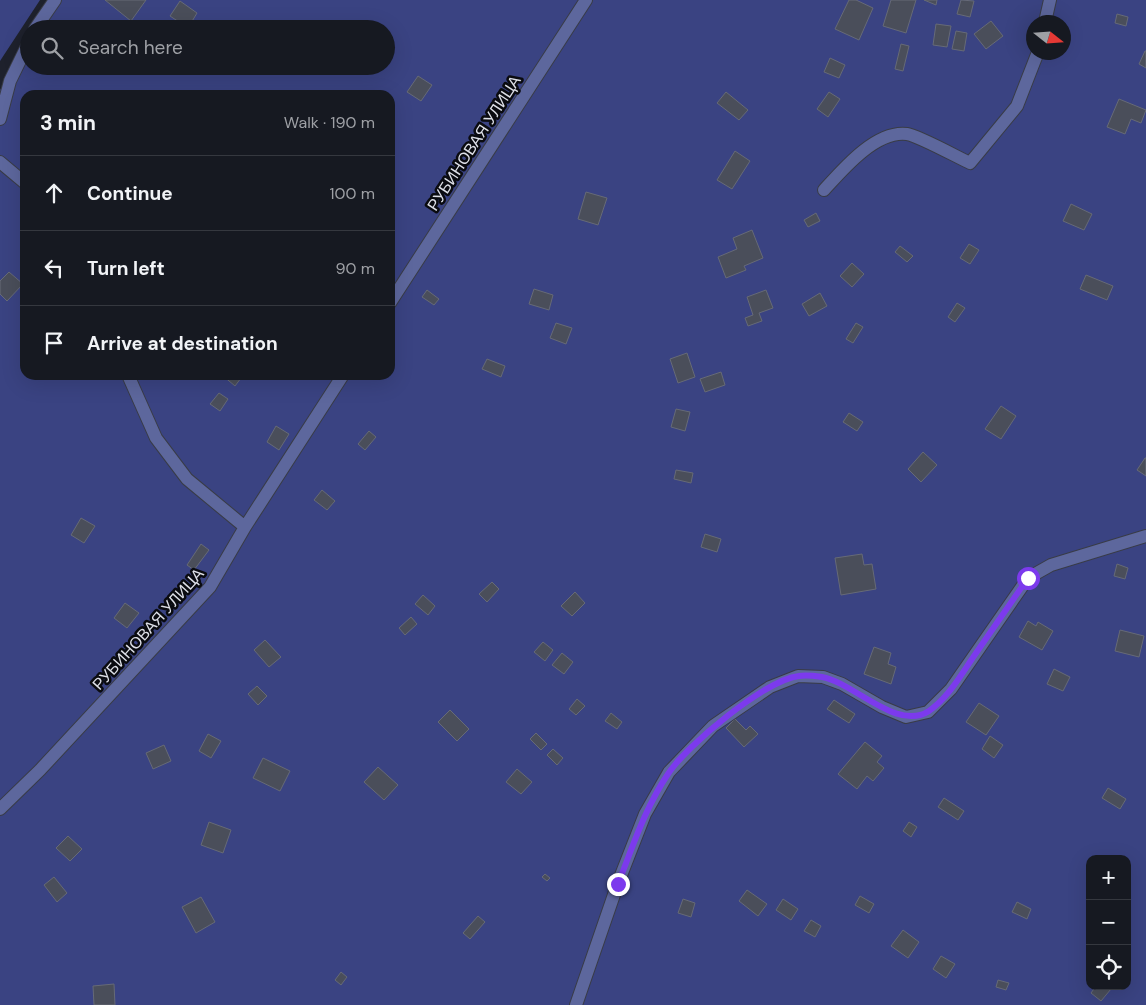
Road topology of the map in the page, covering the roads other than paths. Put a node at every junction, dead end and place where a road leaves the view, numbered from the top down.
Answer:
1 (55, 0) edge
2 (586, 0) edge
3 (1050, 0) edge
4 (1047, 15) edge
5 (41, 20) edge
6 (20, 60) edge
7 (1035, 60) edge
8 (0, 119) edge
9 (0, 162) edge
10 (20, 179) edge
11 (824, 190) dead end
12 (395, 295) edge
13 (130, 380) edge
14 (340, 380) edge
15 (245, 527) junction
16 (1146, 536) edge
17 (0, 809) edge
18 (577, 1004) edge

1 - 5 street
2 - 12 street, РУБИНОВАЯ УЛИЦА
3 - 4 street
6 - 8 street
7 - 11 street
9 - 10 street
13 - 15 street
14 - 15 street, РУБИНОВАЯ УЛИЦА
15 - 17 street, РУБИНОВАЯ УЛИЦА
16 - 18 street

